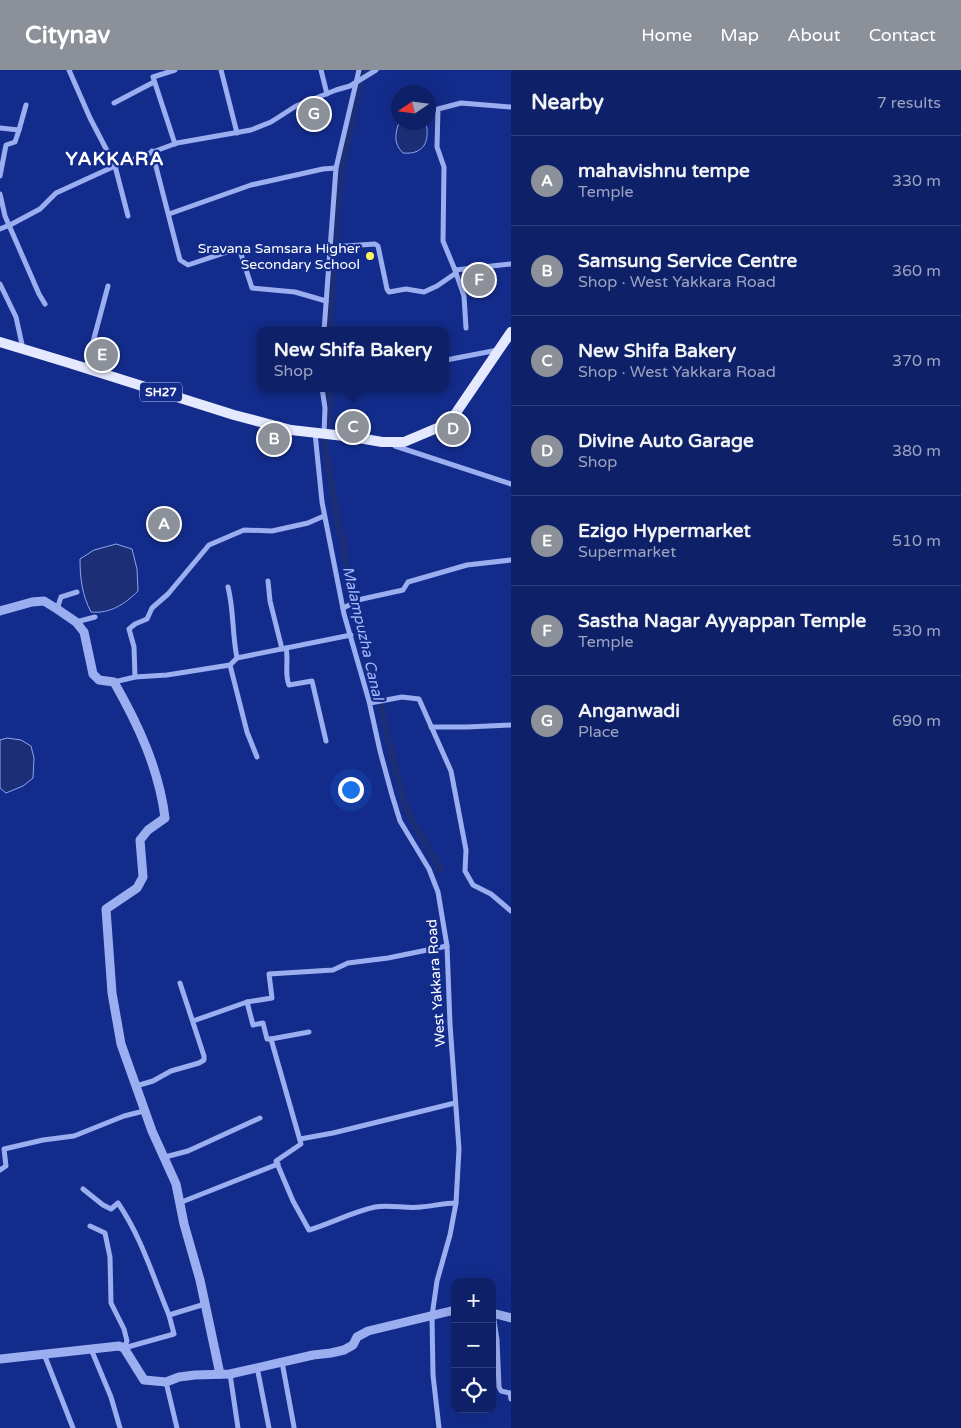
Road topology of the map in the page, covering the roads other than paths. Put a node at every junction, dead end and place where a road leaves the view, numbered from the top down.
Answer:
1 (69, 70) edge
2 (175, 70) edge
3 (221, 70) edge
4 (321, 70) edge
5 (359, 70) edge
6 (376, 70) edge
7 (360, 80) junction
8 (154, 82) junction
9 (327, 94) junction
10 (114, 102) dead end
11 (26, 106) dead end
12 (511, 108) edge
13 (0, 128) edge
14 (19, 130) junction
15 (237, 133) junction
16 (175, 144) junction
17 (152, 151) junction
18 (115, 166) junction
19 (336, 168) junction
20 (0, 176) edge
21 (0, 194) edge
22 (169, 214) junction
23 (128, 216) dead end
24 (10, 225) junction
25 (0, 229) edge
26 (331, 247) junction
27 (511, 264) edge
28 (456, 272) junction
29 (0, 284) edge
30 (108, 286) dead end
31 (326, 301) junction
32 (45, 304) dead end
33 (324, 327) edge
34 (466, 328) dead end
35 (511, 332) edge
36 (0, 342) edge
37 (24, 349) junction
38 (499, 350) junction
39 (449, 359) edge
40 (86, 368) junction
41 (323, 392) edge
42 (323, 433) junction
43 (382, 442) junction
44 (511, 484) edge
45 (324, 516) junction
46 (511, 560) edge
47 (268, 581) dead end
48 (228, 587) dead end
49 (76, 592) dead end
50 (342, 608) junction
51 (57, 609) junction
52 (0, 611) edge
53 (95, 617) dead end
54 (76, 622) junction
55 (351, 636) junction
56 (284, 649) junction
57 (238, 658) junction
58 (230, 665) junction
59 (135, 677) junction
60 (114, 682) junction
61 (370, 703) junction
62 (511, 725) edge
63 (431, 727) junction
64 (326, 741) dead end
65 (257, 756) dead end
66 (511, 911) edge
67 (447, 946) junction
68 (180, 983) dead end
69 (247, 1002) junction
70 (193, 1021) junction
71 (309, 1032) dead end
72 (271, 1039) junction
73 (135, 1086) junction
74 (455, 1103) junction
75 (144, 1111) junction
76 (260, 1118) dead end
77 (300, 1139) junction
78 (2, 1147) edge
79 (165, 1157) junction
80 (278, 1164) junction
81 (0, 1170) edge
82 (83, 1189) dead end
83 (179, 1203) junction
84 (456, 1203) junction
85 (90, 1226) dead end
86 (205, 1304) junction
87 (451, 1311) edge
88 (496, 1314) edge
89 (169, 1315) junction
90 (436, 1315) junction
91 (511, 1318) edge
92 (494, 1323) edge
93 (91, 1348) junction
94 (124, 1348) junction
95 (44, 1354) junction
96 (0, 1359) edge
97 (282, 1362) junction
98 (257, 1367) junction
99 (220, 1374) junction
100 (230, 1374) junction
101 (166, 1382) junction
102 (511, 1399) edge
103 (294, 1427) edge
104 (74, 1428) edge
105 (120, 1428) edge
106 (177, 1428) edge
107 (238, 1428) edge
108 (269, 1428) edge
109 (439, 1428) edge

1 - 18 street
2 - 8 street
3 - 15 street
4 - 9 street
5 - 7 street
6 - 7 street
7 - 9 street
7 - 19 street
8 - 10 street
8 - 16 street
9 - 15 street
11 - 14 street
12 - 28 street
13 - 14 street
14 - 20 street
15 - 16 street
16 - 17 street
17 - 18 street
17 - 22 street
18 - 23 street
18 - 24 street
19 - 22 street
19 - 26 street
21 - 24 street
22 - 31 street
24 - 25 street
24 - 32 street
26 - 28 street
26 - 31 street
27 - 28 street
28 - 34 street
29 - 37 street
30 - 40 street
31 - 33 street
35 - 38 main road, SH27
36 - 37 main road, SH27
37 - 40 main road, SH27
38 - 39 street
38 - 43 main road, SH27
40 - 42 main road, SH27
41 - 42 street, West Yakkara Road
42 - 43 main road, SH27
42 - 45 street, West Yakkara Road
43 - 44 street
45 - 50 street, West Yakkara Road
45 - 59 street
46 - 50 street
47 - 56 street
48 - 57 street
49 - 51 street
50 - 55 street, West Yakkara Road
51 - 52 street
51 - 54 street
53 - 54 street
54 - 60 street
55 - 56 street
55 - 61 street, West Yakkara Road
56 - 57 street
56 - 64 street
57 - 58 street
58 - 59 street
58 - 65 street
59 - 60 street
60 - 73 street
61 - 63 street
61 - 67 street, West Yakkara Road
62 - 63 street
63 - 66 street
67 - 69 street
67 - 74 street, West Yakkara Road
68 - 70 street
69 - 70 street
69 - 72 street
70 - 73 street
71 - 72 street
72 - 77 street
73 - 75 street
74 - 77 street
74 - 84 street, West Yakkara Road
75 - 78 street
75 - 79 street
76 - 79 street
77 - 80 street
78 - 81 street
79 - 83 street
80 - 83 street
80 - 84 street
82 - 89 street
83 - 86 street
84 - 90 street, West Yakkara Road
85 - 94 street
86 - 89 street
86 - 99 street
87 - 90 street
88 - 91 street
89 - 94 street
90 - 97 street
90 - 109 street, West Yakkara Road
92 - 102 street
93 - 94 street
93 - 95 street
93 - 105 street
94 - 101 street
95 - 96 street
95 - 104 street
97 - 98 street
97 - 103 street
98 - 100 street
98 - 108 street
99 - 100 street
99 - 101 street
100 - 107 street
101 - 106 street

